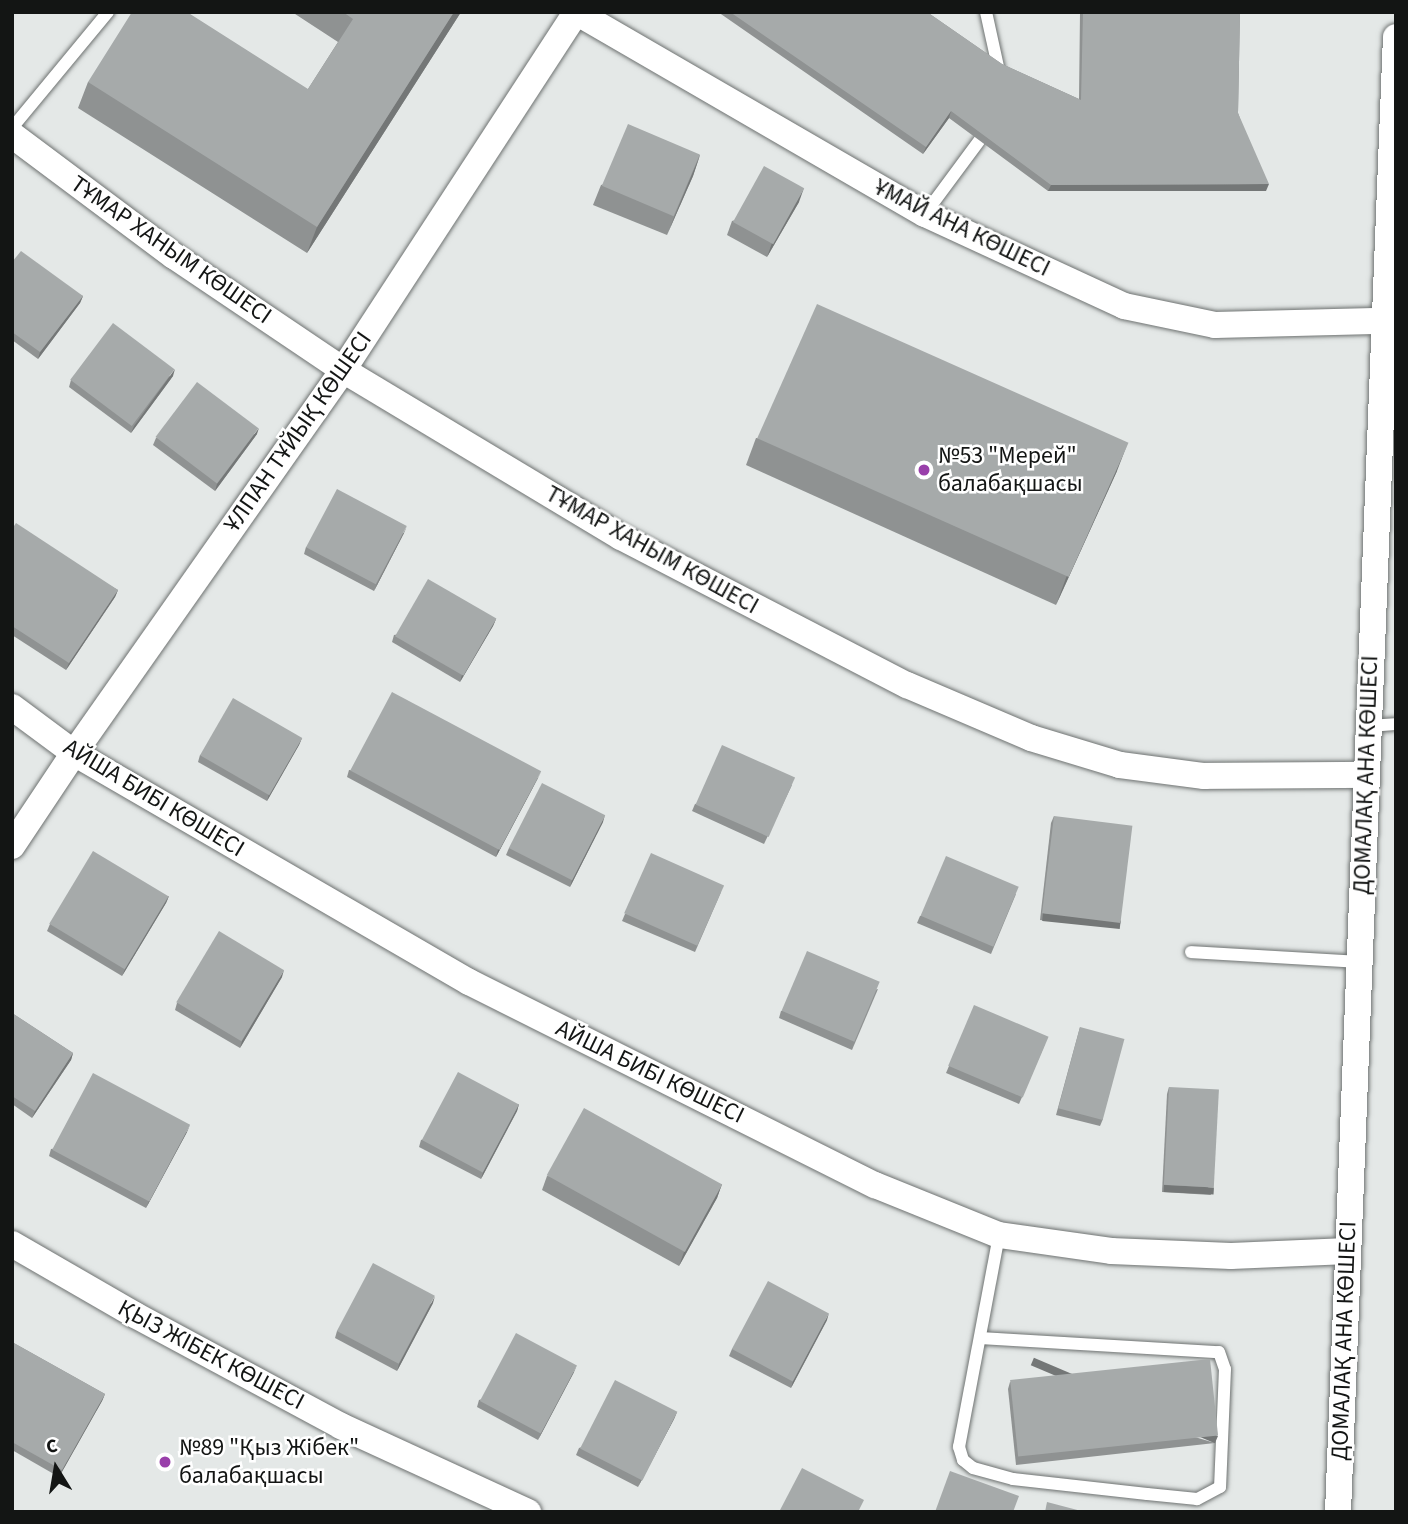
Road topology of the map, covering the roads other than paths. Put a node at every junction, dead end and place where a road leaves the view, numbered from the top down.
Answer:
1 (108, 12) edge
2 (576, 12) edge
3 (986, 12) edge
4 (1396, 37) edge
5 (999, 71) edge
6 (12, 128) edge
7 (12, 135) edge
8 (979, 141) edge
9 (925, 214) junction
10 (1384, 321) junction
11 (343, 370) junction
12 (12, 707) edge
13 (1396, 724) edge
14 (1368, 726) junction
15 (74, 753) junction
16 (1366, 775) junction
17 (12, 846) edge
18 (1191, 952) dead end
19 (1359, 962) junction
20 (999, 1235) junction
21 (12, 1244) edge
22 (1348, 1251) junction
23 (980, 1339) junction
24 (528, 1512) edge
25 (1338, 1512) edge

1 - 6 lane
2 - 9 street, ҰМАЙ АНА КӨШЕСІ
2 - 11 street, ҰЛПАН ТҰЙЫҚ КӨШЕСІ
3 - 5 lane
4 - 10 street, ДОМАЛАҚ АНА КӨШЕСІ
7 - 11 street, ТҰМАР ХАНЫМ КӨШЕСІ
8 - 9 lane
9 - 10 street, ҰМАЙ АНА КӨШЕСІ
10 - 14 street, ДОМАЛАҚ АНА КӨШЕСІ
11 - 15 street, ҰЛПАН ТҰЙЫҚ КӨШЕСІ
11 - 16 street, ТҰМАР ХАНЫМ КӨШЕСІ
12 - 15 street, АЙША БИБІ КӨШЕСІ
13 - 14 lane
14 - 16 street, ДОМАЛАҚ АНА КӨШЕСІ
15 - 17 street, ҰЛПАН ТҰЙЫҚ КӨШЕСІ
15 - 20 street, АЙША БИБІ КӨШЕСІ
16 - 19 street, ДОМАЛАҚ АНА КӨШЕСІ
18 - 19 lane
19 - 22 street, ДОМАЛАҚ АНА КӨШЕСІ
20 - 22 street, АЙША БИБІ КӨШЕСІ
20 - 23 lane
21 - 24 street, ҚЫЗ ЖІБЕК КӨШЕСІ
22 - 25 street, ДОМАЛАҚ АНА КӨШЕСІ
23 - 23 lane

